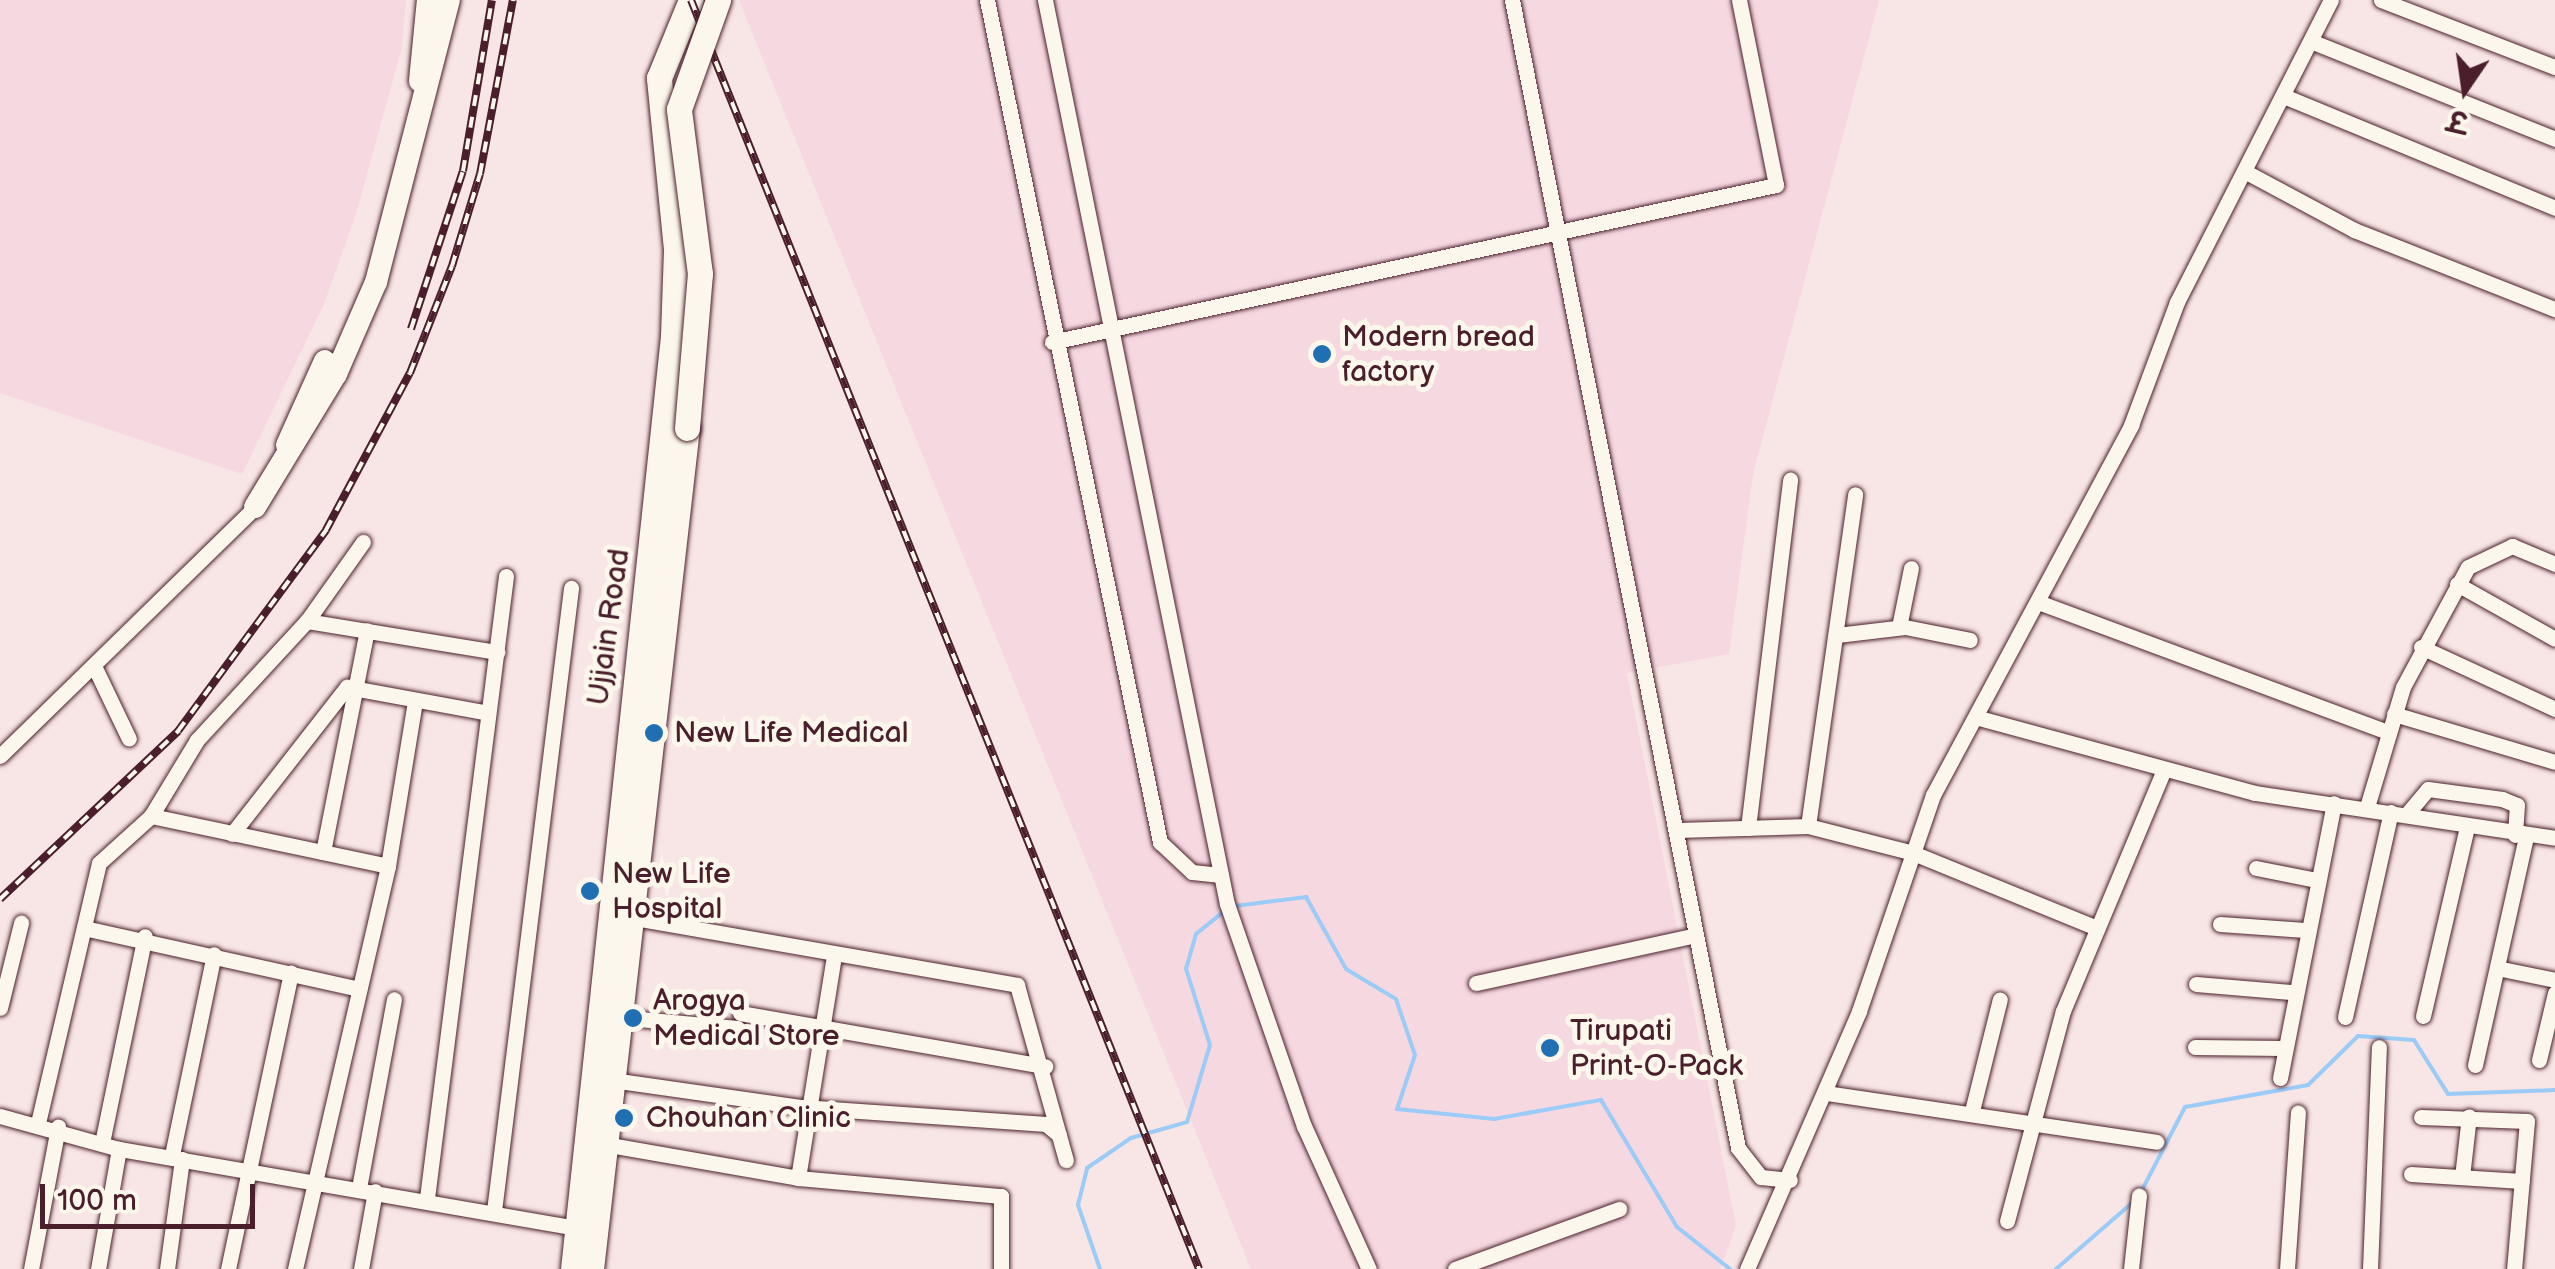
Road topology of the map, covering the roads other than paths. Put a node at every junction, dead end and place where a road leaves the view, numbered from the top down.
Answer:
1 (428, 0) edge
2 (449, 0) edge
3 (691, 0) edge
4 (718, 0) edge
5 (987, 0) edge
6 (1045, 0) edge
7 (1512, 0) edge
8 (1739, 0) edge
9 (2332, 0) edge
10 (2381, 0) edge
11 (2312, 42) junction
12 (2555, 68) edge
13 (2286, 98) junction
14 (2555, 139) edge
15 (2246, 172) junction
16 (2555, 208) edge
17 (1556, 228) junction
18 (2555, 309) edge
19 (1110, 330) junction
20 (1052, 342) junction
21 (676, 428) junction
22 (286, 448) junction
23 (1790, 480) dead end
24 (1856, 494) dead end
25 (255, 507) joint
26 (363, 542) dead end
27 (2555, 564) edge
28 (1910, 568) dead end
29 (506, 576) dead end
30 (2457, 584) junction
31 (572, 588) dead end
32 (2038, 602) junction
33 (307, 621) junction
34 (1900, 628) junction
35 (368, 630) junction
36 (1837, 635) junction
37 (2555, 639) edge
38 (1970, 640) dead end
39 (2420, 647) junction
40 (497, 652) junction
41 (96, 670) junction
42 (356, 688) junction
43 (643, 694) junction
44 (414, 702) junction
45 (2555, 709) edge
46 (488, 713) junction
47 (2394, 714) junction
48 (1979, 718) junction
49 (2388, 732) junction
50 (129, 739) dead end
51 (0, 756) edge
52 (2555, 762) edge
53 (2164, 770) junction
54 (2334, 802) junction
55 (2367, 807) junction
56 (2399, 814) junction
57 (150, 816) junction
58 (1808, 826) junction
59 (2467, 827) junction
60 (1748, 828) junction
61 (1678, 830) junction
62 (232, 834) junction
63 (2520, 836) junction
64 (2555, 838) edge
65 (324, 852) junction
66 (1913, 853) junction
67 (388, 866) junction
68 (2256, 868) dead end
69 (1221, 875) junction
70 (2316, 880) junction
71 (628, 917) junction
72 (21, 923) dead end
73 (2220, 924) dead end
74 (84, 928) junction
75 (2098, 928) junction
76 (2305, 930) junction
77 (1696, 935) junction
78 (145, 936) junction
79 (214, 954) junction
80 (834, 956) junction
81 (2497, 968) junction
82 (291, 972) junction
83 (2555, 980) edge
84 (1476, 983) dead end
85 (2196, 984) dead end
86 (359, 989) junction
87 (2291, 992) junction
88 (2555, 993) edge
89 (2000, 999) dead end
90 (394, 1000) dead end
91 (0, 1008) edge
92 (2422, 1016) dead end
93 (617, 1017) junction
94 (2346, 1017) dead end
95 (822, 1028) junction
96 (2195, 1047) dead end
97 (2379, 1047) dead end
98 (2283, 1048) junction
99 (2538, 1060) dead end
100 (2475, 1065) dead end
101 (1045, 1066) junction
102 (2280, 1078) dead end
103 (612, 1080) junction
104 (1826, 1094) junction
105 (810, 1102) junction
106 (1972, 1111) junction
107 (2298, 1112) dead end
108 (0, 1116) edge
109 (2421, 1116) dead end
110 (2470, 1116) junction
111 (2034, 1120) junction
112 (38, 1122) junction
113 (58, 1126) junction
114 (1060, 1135) junction
115 (2156, 1142) dead end
116 (102, 1143) junction
117 (604, 1144) junction
118 (119, 1149) junction
119 (177, 1157) junction
120 (1066, 1160) dead end
121 (242, 1168) junction
122 (2411, 1174) dead end
123 (2462, 1177) junction
124 (798, 1178) junction
125 (309, 1180) junction
126 (1790, 1180) junction
127 (2522, 1181) junction
128 (367, 1190) junction
129 (2139, 1196) dead end
130 (427, 1198) junction
131 (1618, 1209) dead end
132 (494, 1211) junction
133 (2007, 1221) dead end
134 (578, 1228) junction
135 (1749, 1266) edge
136 (31, 1269) edge
137 (98, 1269) edge
138 (167, 1269) edge
139 (228, 1269) edge
140 (295, 1269) edge
141 (361, 1269) edge
142 (573, 1269) edge
143 (591, 1269) edge
144 (1001, 1269) edge
145 (1369, 1269) edge
146 (1455, 1269) edge
147 (2131, 1269) edge
148 (2287, 1269) edge
149 (2370, 1269) edge
150 (2514, 1269) edge

1 - 22 street
2 - 22 street
3 - 21 main road, Ujjain Road
4 - 21 main road, bridge
5 - 20 street
6 - 19 street
7 - 17 street
8 - 17 street
9 - 11 street
10 - 12 street
11 - 13 street
11 - 14 street
13 - 15 street
13 - 16 street
15 - 18 street
15 - 32 street
17 - 19 street
17 - 61 street
19 - 20 street
19 - 69 street
20 - 69 street
21 - 43 main road, Ujjain Road
21 - 43 main road, Ujjain Road
22 - 25 street
23 - 60 street
24 - 36 street
25 - 41 street
26 - 33 street
27 - 30 street
28 - 34 street
29 - 40 street
30 - 37 street
30 - 39 street
31 - 132 street
32 - 48 street
32 - 49 street
33 - 35 street
33 - 57 street
34 - 36 street
34 - 38 street
35 - 40 street
35 - 42 street
36 - 58 street
39 - 45 street
39 - 47 street
40 - 46 street
41 - 50 street
41 - 51 street
42 - 44 street
42 - 62 street
42 - 65 street
43 - 71 main road, Ujjain Road
43 - 134 main road, Ujjain Road
44 - 46 street
44 - 67 street
46 - 130 street
47 - 49 street
47 - 52 street
48 - 53 street
48 - 66 street
49 - 55 street
53 - 54 street
53 - 75 street
54 - 55 street
54 - 70 street
55 - 56 street
56 - 59 street
56 - 63 street
56 - 94 street
57 - 62 street
57 - 74 street
58 - 60 street
58 - 66 street
59 - 63 street
59 - 92 street
60 - 61 street
61 - 77 street
62 - 65 street
63 - 64 street
63 - 81 street
65 - 67 street
66 - 75 street
66 - 104 street
67 - 86 street
68 - 70 street
69 - 145 street
70 - 76 street
71 - 80 street
71 - 93 main road, Ujjain Road
72 - 91 street
73 - 76 street
74 - 78 street
74 - 112 street
75 - 111 street
76 - 87 street
77 - 84 street
77 - 126 street
78 - 79 street
78 - 116 street
79 - 82 street
79 - 119 street
80 - 95 street
80 - 101 street
81 - 83 street
81 - 100 street
82 - 86 street
82 - 121 street
85 - 87 street
86 - 125 street
87 - 98 street
88 - 99 street
89 - 106 street
90 - 128 street
93 - 95 street
93 - 103 main road, Ujjain Road
95 - 101 street
95 - 105 street
96 - 98 street
97 - 149 street
98 - 102 street
101 - 114 street
103 - 105 street
103 - 117 main road, Ujjain Road
104 - 106 street
104 - 126 street
105 - 114 street
105 - 124 street
106 - 111 street
107 - 148 street
108 - 112 street
109 - 110 street
110 - 123 street
110 - 127 street
111 - 115 street
111 - 133 street
112 - 113 street
113 - 116 street
113 - 136 street
114 - 120 street
116 - 118 street
117 - 124 street
117 - 143 main road, Ujjain Road
118 - 119 street
118 - 137 street
119 - 121 street
119 - 138 street
121 - 125 street
121 - 139 street
122 - 123 street
123 - 127 street
124 - 144 street
125 - 128 street
125 - 140 street
126 - 135 street
127 - 150 street
128 - 130 street
128 - 141 street
129 - 147 street
130 - 132 street
131 - 146 street
132 - 134 street
134 - 142 main road, Ujjain Road

